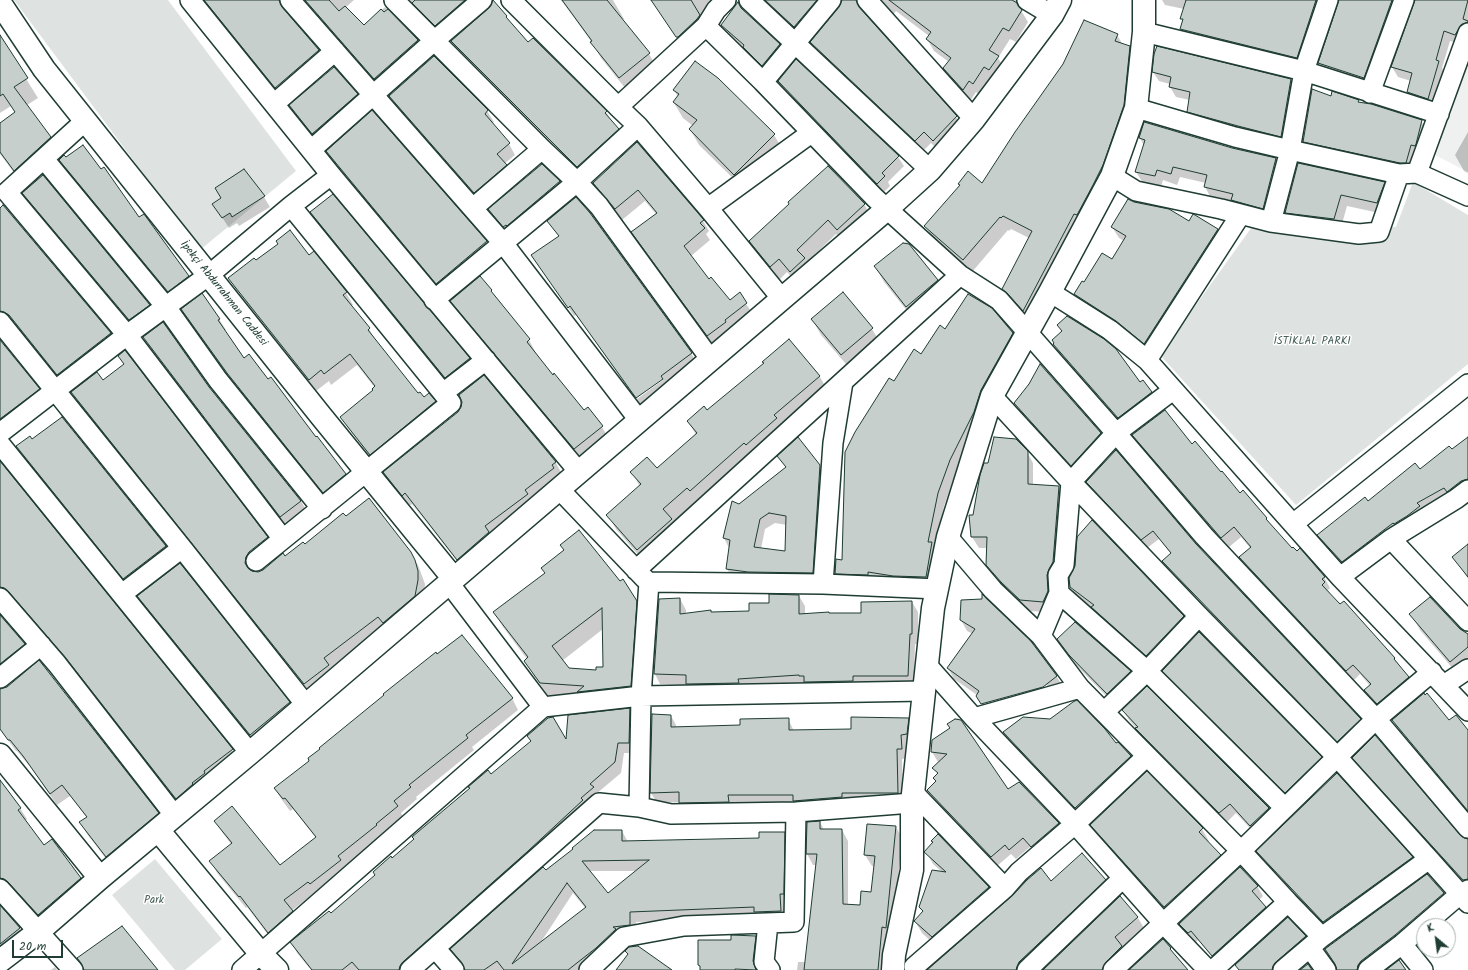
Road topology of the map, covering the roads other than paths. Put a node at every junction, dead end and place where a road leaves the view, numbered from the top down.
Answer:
1 (190, 0) edge
2 (290, 0) edge
3 (394, 0) edge
4 (482, 0) edge
5 (511, 0) edge
6 (749, 0) edge
7 (831, 0) edge
8 (867, 0) edge
9 (1027, 0) edge
10 (1144, 0) edge
11 (1328, 0) edge
12 (1404, 0) edge
13 (0, 3) edge
14 (717, 3) edge
15 (1056, 7) edge
16 (706, 26) junction
17 (1144, 32) junction
18 (1468, 33) edge
19 (434, 41) junction
20 (796, 45) junction
21 (335, 51) junction
22 (1304, 72) junction
23 (763, 82) junction
24 (1370, 93) junction
25 (373, 95) junction
26 (274, 104) junction
27 (618, 107) junction
28 (1136, 108) junction
29 (1439, 114) junction
30 (974, 119) junction
31 (85, 121) junction
32 (638, 126) junction
33 (811, 132) junction
34 (542, 149) junction
35 (310, 150) junction
36 (1290, 150) junction
37 (44, 159) junction
38 (930, 170) junction
39 (1408, 173) junction
40 (331, 175) junction
41 (1112, 176) junction
42 (577, 182) junction
43 (1468, 196) edge
44 (291, 206) junction
45 (473, 208) junction
46 (708, 208) junction
47 (887, 209) junction
48 (1241, 214) junction
49 (1271, 222) junction
50 (502, 243) junction
51 (960, 275) junction
52 (209, 276) junction
53 (1050, 292) junction
54 (782, 299) junction
55 (434, 300) junction
56 (166, 307) junction
57 (0, 322) edge
58 (1027, 332) junction
59 (127, 335) junction
60 (486, 360) junction
61 (711, 360) junction
62 (1147, 360) junction
63 (843, 382) junction
64 (1468, 384) edge
65 (54, 390) junction
66 (1173, 390) junction
67 (443, 393) junction
68 (992, 396) junction
69 (639, 420) junction
70 (0, 433) edge
71 (1116, 433) junction
72 (0, 444) edge
73 (367, 472) junction
74 (579, 472) junction
75 (1071, 482) junction
76 (559, 489) junction
77 (1468, 490) edge
78 (322, 509) junction
79 (1292, 524) junction
80 (948, 537) junction
81 (283, 539) junction
82 (1391, 540) junction
83 (182, 548) junction
84 (256, 561) dead end
85 (643, 576) junction
86 (1340, 577) junction
87 (451, 581) junction
88 (822, 584) junction
89 (938, 589) junction
90 (1059, 593) junction
91 (122, 594) junction
92 (0, 598) edge
93 (1199, 616) junction
94 (1468, 621) edge
95 (1042, 636) junction
96 (41, 645) junction
97 (927, 665) junction
98 (1468, 668) edge
99 (1147, 671) junction
100 (0, 678) edge
101 (1438, 678) junction
102 (1080, 688) junction
103 (924, 691) junction
104 (641, 696) junction
105 (306, 705) junction
106 (543, 707) junction
107 (1468, 711) edge
108 (1104, 712) junction
109 (974, 718) junction
110 (1376, 719) junction
111 (250, 753) junction
112 (0, 756) edge
113 (1147, 756) junction
114 (1338, 758) junction
115 (912, 797) junction
116 (640, 807) junction
117 (1285, 808) junction
118 (796, 812) junction
119 (175, 816) junction
120 (1075, 824) junction
121 (1468, 828) edge
122 (158, 830) junction
123 (1241, 851) junction
124 (1429, 859) junction
125 (100, 878) junction
126 (1123, 878) junction
127 (1005, 888) junction
128 (0, 889) edge
129 (1465, 896) edge
130 (1288, 902) junction
131 (768, 923) junction
132 (1163, 923) junction
133 (38, 932) junction
134 (1316, 942) junction
135 (1402, 944) junction
136 (435, 948) junction
137 (261, 954) junction
138 (0, 961) edge
139 (893, 963) edge
140 (597, 968) edge
141 (916, 969) edge
142 (73, 970) edge
143 (242, 970) edge
144 (277, 970) edge
145 (410, 970) edge
146 (454, 970) edge
147 (770, 970) edge
148 (1027, 970) edge
149 (1113, 970) edge
150 (1208, 970) edge
151 (1213, 970) edge
152 (1283, 970) edge
153 (1326, 970) edge
154 (1368, 970) edge
155 (1424, 970) edge

1 - 26 street
2 - 21 street
3 - 19 street
4 - 19 street
5 - 27 street
6 - 20 street
7 - 20 street
8 - 30 street
9 - 15 street
10 - 17 street
11 - 22 street
12 - 24 street
13 - 31 street, İpekçi Abdurrahman Caddesi
14 - 16 street
15 - 30 street
16 - 23 street
16 - 27 street
17 - 22 street
17 - 28 street
18 - 29 street
19 - 25 street
19 - 34 street
20 - 23 street
20 - 38 street
21 - 25 street
21 - 26 street
22 - 24 street
22 - 36 street
23 - 33 street
24 - 29 street
25 - 35 street
25 - 45 street
26 - 35 street
27 - 32 street
28 - 36 street
28 - 41 street
29 - 39 street
30 - 38 street
31 - 37 street
31 - 52 street, İpekçi Abdurrahman Caddesi
32 - 42 street
32 - 46 street
33 - 46 street
33 - 47 street
34 - 42 street
34 - 45 street
35 - 40 street
36 - 39 street
36 - 49 street
37 - 56 street
37 - 59 street
38 - 47 street
39 - 43 street
39 - 49 street
40 - 44 street
40 - 55 street
41 - 48 street
41 - 53 street
42 - 50 street
42 - 61 street
44 - 52 street
44 - 67 street
45 - 50 street
46 - 54 street
47 - 51 street
47 - 54 street
48 - 49 street
48 - 62 street
50 - 55 street
50 - 69 street
51 - 58 street
51 - 63 street
52 - 56 street
52 - 73 street, İpekçi Abdurrahman Caddesi
53 - 58 street
53 - 62 street
54 - 61 street
55 - 60 street
56 - 59 street
56 - 78 street
57 - 65 street
58 - 68 street
58 - 71 street
59 - 65 street
59 - 81 street
60 - 67 street
60 - 74 street
61 - 69 street
62 - 66 street
63 - 85 street
63 - 88 street
64 - 79 street
65 - 70 street
65 - 83 street
66 - 71 street
66 - 79 street
67 - 73 street
68 - 75 street
68 - 80 street
69 - 74 street
71 - 75 street
71 - 110 street
72 - 91 street
73 - 78 street
73 - 87 street, İpekçi Abdurrahman Caddesi
74 - 76 street
75 - 90 street
75 - 93 street
76 - 85 street
76 - 87 street
77 - 82 street
78 - 81 street
79 - 86 street
80 - 89 street
80 - 95 street
81 - 84 street
82 - 86 street
82 - 94 street
83 - 91 street
83 - 105 street
85 - 88 street
85 - 104 street
86 - 101 street
87 - 105 street
87 - 106 street
88 - 89 street
89 - 97 street
90 - 95 street
90 - 99 street
91 - 111 street
92 - 96 street
93 - 99 street
93 - 114 street
95 - 102 street
96 - 100 street
96 - 119 street
97 - 103 street
97 - 109 street
98 - 101 street
99 - 108 street
99 - 117 street
101 - 107 street
101 - 110 street
102 - 108 street
102 - 109 street
103 - 104 street
103 - 115 street
104 - 106 street
104 - 116 street
105 - 111 street
106 - 137 street
108 - 113 street
109 - 120 street
110 - 114 street
110 - 121 street
111 - 119 street
112 - 125 street
113 - 120 street
113 - 123 street
114 - 117 street
114 - 124 street
115 - 118 street
115 - 127 street
115 - 139 street
116 - 118 street
116 - 136 street
117 - 123 street
118 - 131 street
119 - 122 street
120 - 126 street
120 - 127 street
122 - 125 street
122 - 137 street
123 - 130 street
123 - 132 street
124 - 129 street
124 - 134 street
125 - 133 street
126 - 132 street
126 - 148 street
127 - 141 street
128 - 133 street
129 - 135 street
130 - 134 street
130 - 151 street
131 - 140 street
131 - 147 street
132 - 149 street
132 - 150 street
133 - 138 street
133 - 142 street
134 - 152 street
134 - 153 street
135 - 154 street
135 - 155 street
136 - 145 street
136 - 146 street
137 - 143 street
137 - 144 street
139 - 141 street

